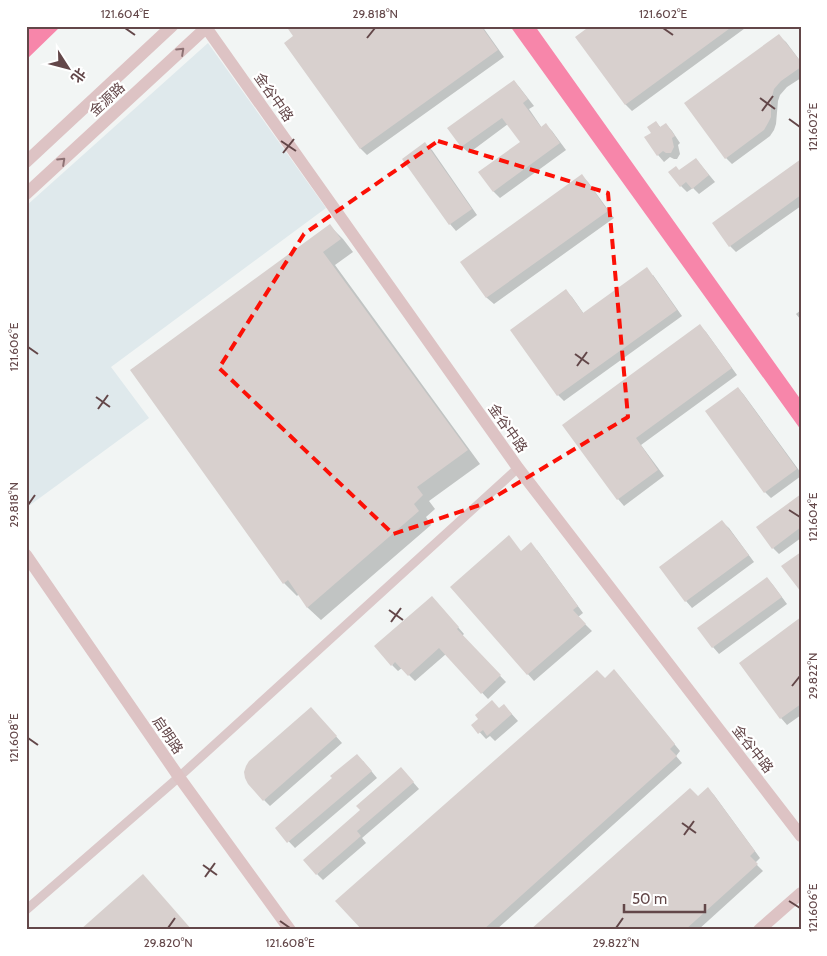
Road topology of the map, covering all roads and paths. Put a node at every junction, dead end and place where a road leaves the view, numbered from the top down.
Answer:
1 (172, 26) edge
2 (206, 27) edge
3 (26, 162) edge
4 (26, 194) edge
5 (518, 468) junction
6 (26, 555) edge
7 (178, 777) junction
8 (801, 836) edge
9 (801, 893) edge
10 (26, 910) edge
11 (290, 930) edge
12 (759, 930) edge

1 - 3 street, 金源路
4 -> 2 street, 金源路
2 - 5 street, 金谷中路
5 - 7 street
5 - 8 street, 金谷中路
6 - 7 street, 启明路
7 - 10 street
7 - 11 street, 启明路
9 - 12 street

